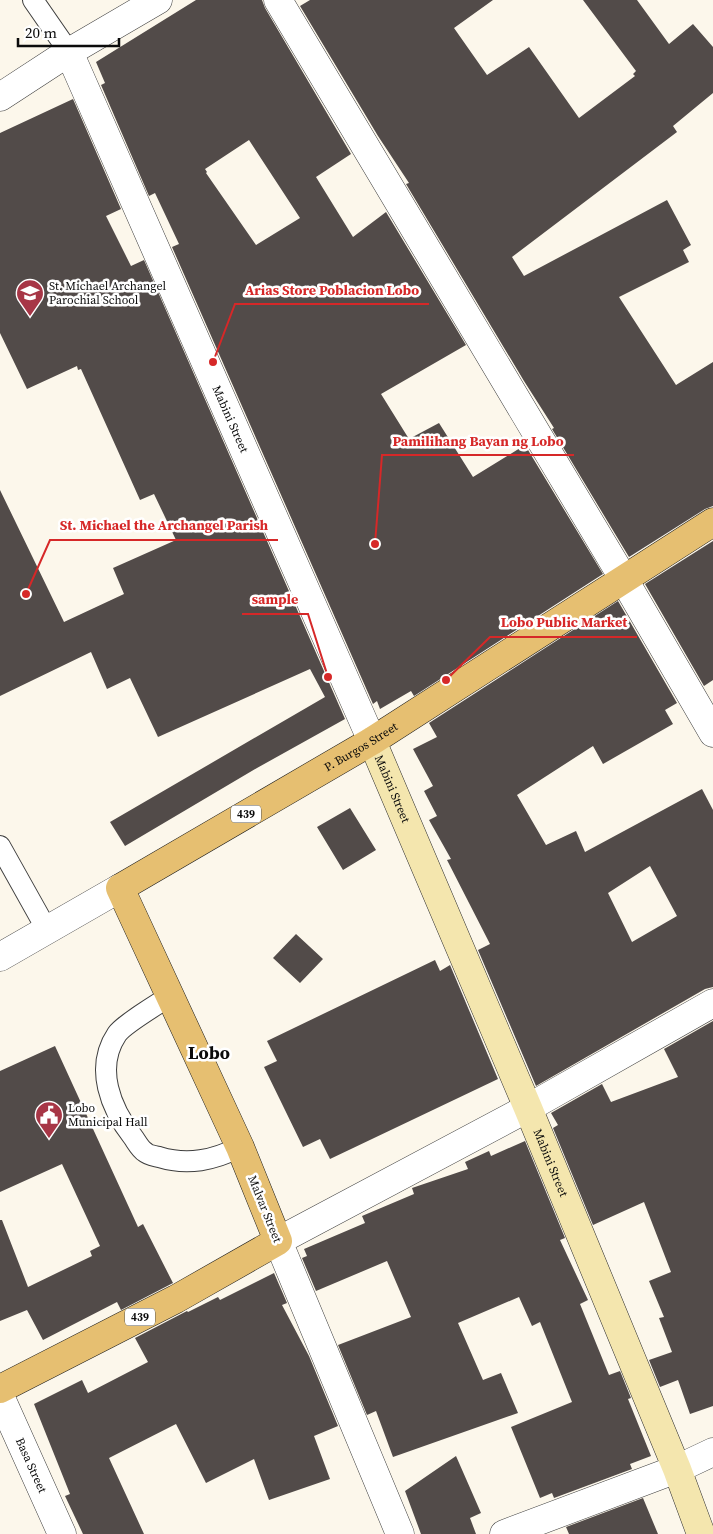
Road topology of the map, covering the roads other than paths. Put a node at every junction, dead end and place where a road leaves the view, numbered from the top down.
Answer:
1 (33, 0) edge
2 (158, 0) edge
3 (278, 0) edge
4 (69, 52) junction
5 (0, 97) edge
6 (713, 522) edge
7 (623, 578) junction
8 (713, 734) edge
9 (372, 741) junction
10 (0, 846) edge
11 (120, 888) junction
12 (47, 930) junction
13 (0, 957) edge
14 (170, 996) junction
15 (713, 1003) edge
16 (528, 1108) junction
17 (240, 1147) junction
18 (278, 1241) junction
19 (0, 1389) edge
20 (0, 1396) edge
21 (713, 1452) edge
22 (677, 1469) junction
23 (62, 1534) edge
24 (400, 1534) edge
25 (504, 1534) edge
26 (700, 1534) edge

1 - 4 lane
2 - 4 street
3 - 7 street
4 - 5 street
4 - 9 street, Mabini Street
6 - 7 main road, P. Burgos Street
7 - 8 street
7 - 9 main road, P. Burgos Street
9 - 11 main road, P. Burgos Street / 439
9 - 16 main road, Mabini Street
10 - 12 lane
11 - 12 street, P. Burgos Street
11 - 14 main road, Malvar Street
12 - 13 street, P. Burgos Street
14 - 17 main road, Malvar Street
14 - 17 lane
15 - 16 street
16 - 18 street
16 - 22 main road, Mabini Street
17 - 18 main road, Malvar Street
18 - 19 main road, 439
18 - 24 street, Malvar Street
20 - 23 street, Basa Street
21 - 22 street
22 - 25 street
22 - 26 main road, Mabini Street

